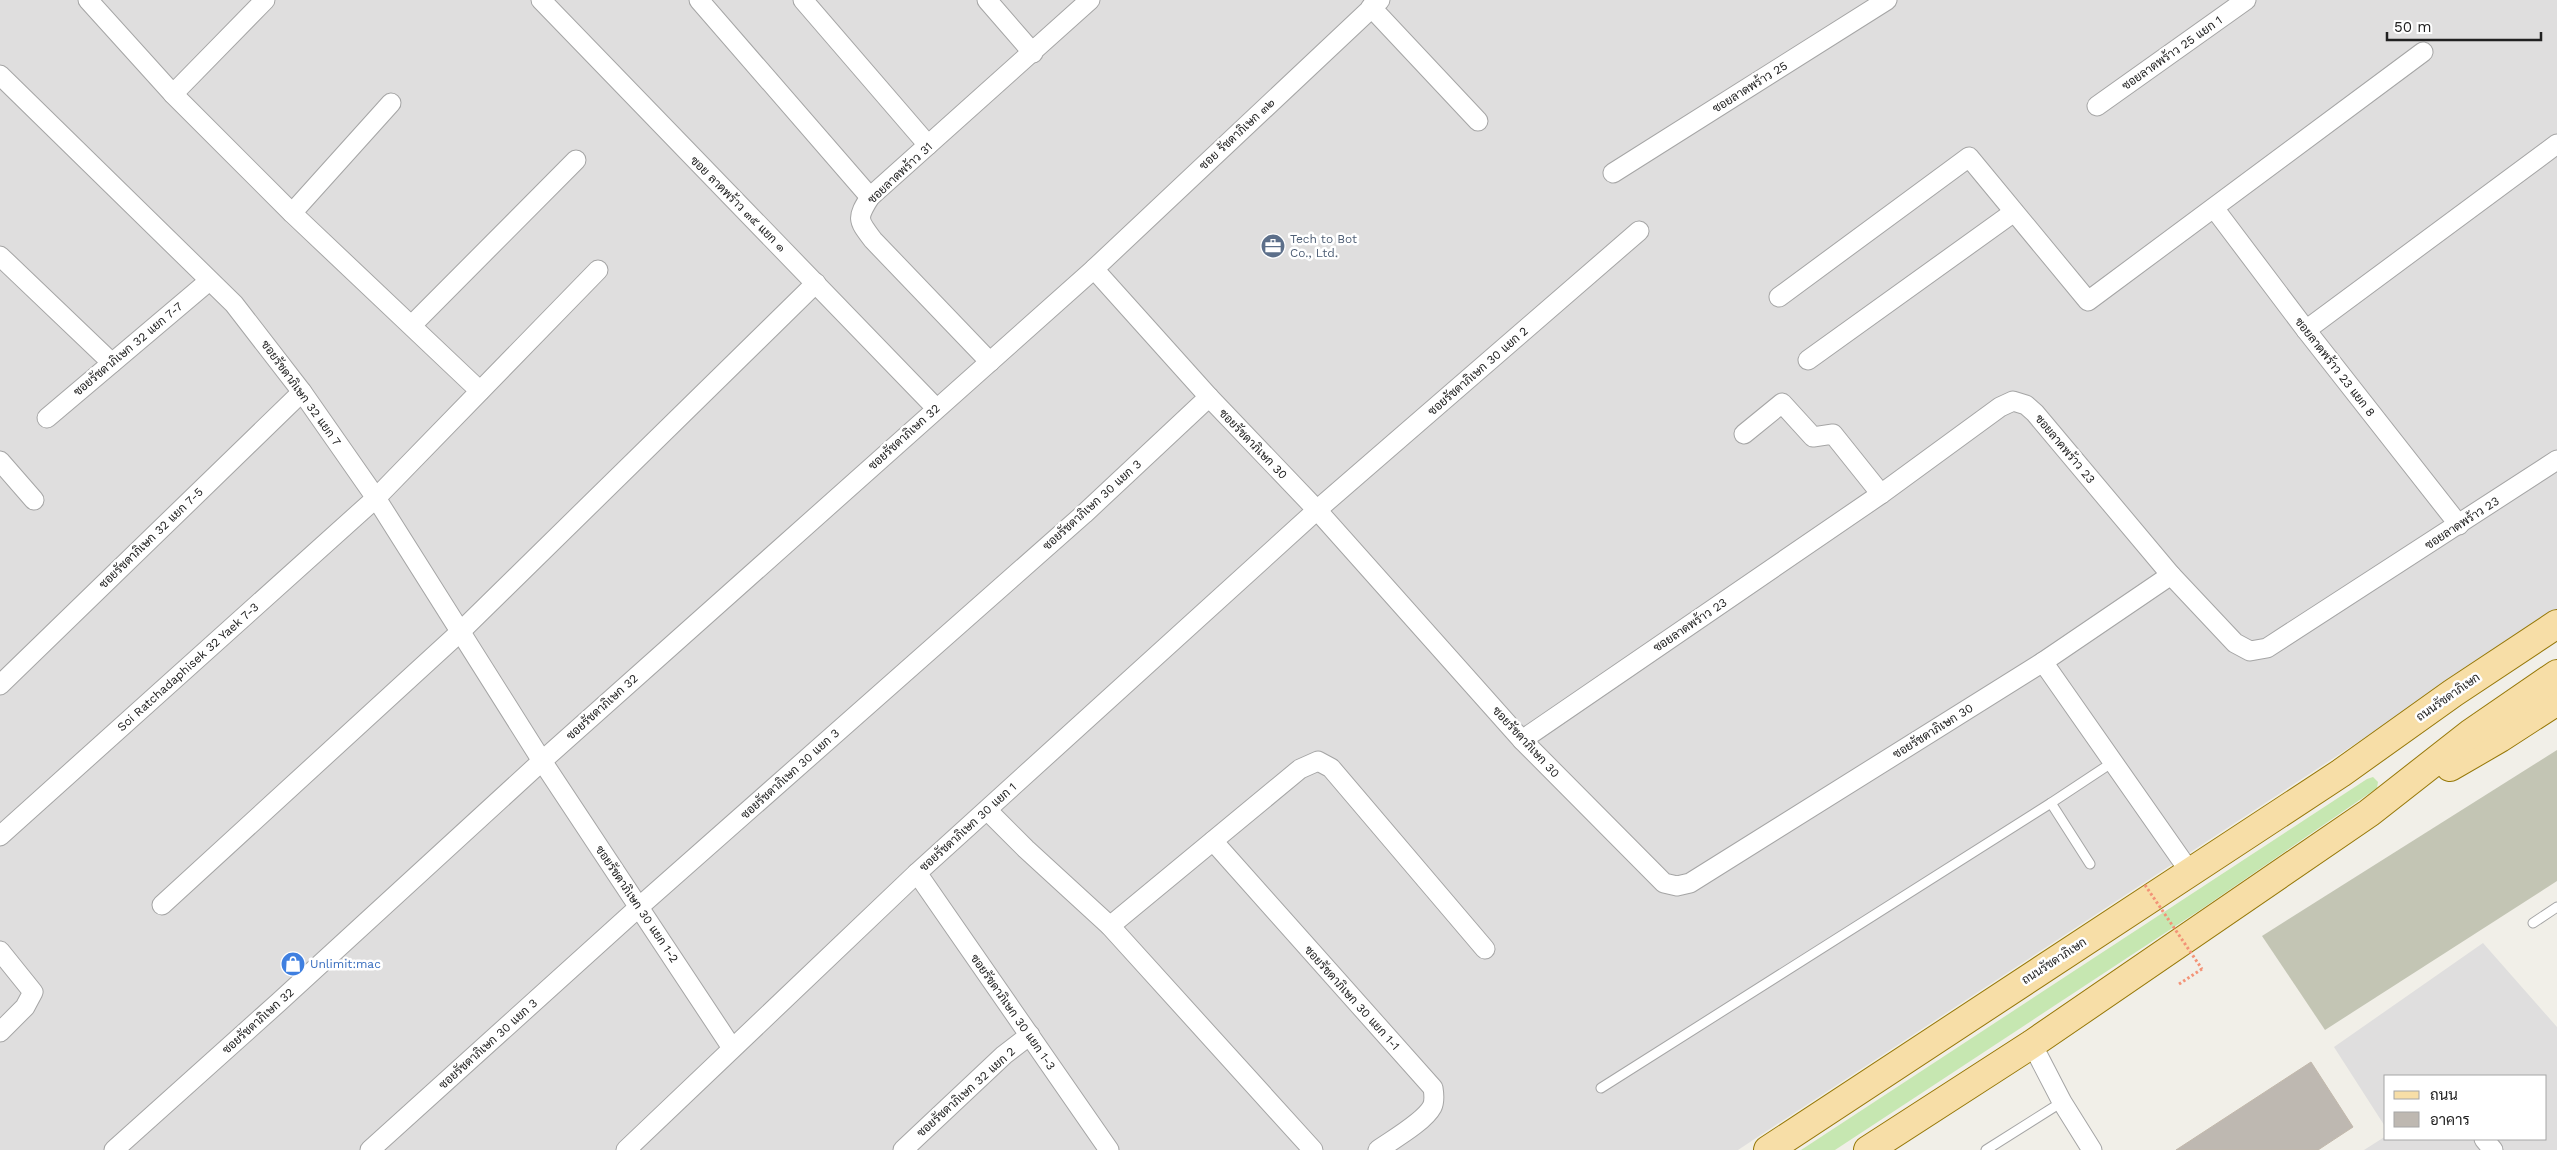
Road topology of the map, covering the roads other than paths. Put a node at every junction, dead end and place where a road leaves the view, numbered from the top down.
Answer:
1 (88, 0) edge
2 (265, 0) edge
3 (541, 0) edge
4 (699, 0) edge
5 (804, 0) edge
6 (987, 0) edge
7 (1090, 0) edge
8 (1887, 0) edge
9 (2246, 0) edge
10 (1375, 4) edge
11 (2423, 52) dead end
12 (1033, 53) junction
13 (0, 75) edge
14 (173, 94) junction
15 (391, 103) dead end
16 (2097, 106) dead end
17 (1478, 121) dead end
18 (2557, 144) edge
19 (928, 145) junction
20 (576, 160) dead end
21 (1612, 173) dead end
22 (870, 197) junction
23 (2214, 208) junction
24 (2014, 212) junction
25 (292, 213) junction
26 (1639, 231) dead end
27 (0, 256) edge
28 (1094, 269) junction
29 (598, 270) dead end
30 (210, 281) junction
31 (816, 283) junction
32 (1779, 297) dead end
33 (412, 325) junction
34 (2306, 330) junction
35 (1808, 360) dead end
36 (990, 362) junction
37 (112, 363) junction
38 (480, 390) junction
39 (302, 392) junction
40 (1208, 397) junction
41 (936, 408) junction
42 (47, 418) dead end
43 (1744, 434) dead end
44 (2557, 460) edge
45 (0, 461) edge
46 (1881, 494) junction
47 (376, 498) junction
48 (34, 500) dead end
49 (1317, 510) junction
50 (2459, 525) junction
51 (2170, 575) junction
52 (2557, 624) edge
53 (459, 632) junction
54 (2557, 644) edge
55 (2043, 662) junction
56 (2557, 674) edge
57 (0, 685) edge
58 (2557, 701) edge
59 (1522, 740) junction
60 (542, 761) junction
61 (2113, 762) junction
62 (2341, 773) junction
63 (2050, 803) junction
64 (987, 810) junction
65 (2368, 813) junction
66 (0, 836) edge
67 (1213, 841) junction
68 (2090, 864) dead end
69 (2190, 872) junction
70 (917, 873) junction
71 (162, 904) dead end
72 (639, 907) junction
73 (2557, 907) edge
74 (2533, 923) dead end
75 (1110, 926) junction
76 (1485, 949) dead end
77 (0, 951) edge
78 (0, 1032) edge
79 (1030, 1035) junction
80 (2032, 1044) junction
81 (732, 1048) junction
82 (1601, 1088) dead end
83 (2062, 1102) junction
84 (2485, 1140) edge
85 (1104, 1148) edge
86 (114, 1150) edge
87 (370, 1150) edge
88 (626, 1150) edge
89 (903, 1150) edge
90 (1313, 1150) edge
91 (1378, 1150) edge
92 (1768, 1150) edge
93 (1868, 1150) edge
94 (1986, 1150) edge
95 (2092, 1150) edge
96 (2493, 1150) edge

1 - 14 street
2 - 14 street
3 - 31 street, ซอย ลาดพร้าว ๓๕ แยก ๑
4 - 22 street
5 - 19 street
6 - 12 street
7 - 12 street, ซอยลาดพร้าว 31
8 - 21 street, ซอยลาดพร้าว 25
9 - 16 street, ซอยลาดพร้าว 25 แยก 1
10 - 17 street
10 - 28 street, ซอย รัชดาภิเษก ๓๒
11 - 23 street
12 - 19 street, ซอยลาดพร้าว 31
13 - 30 street, ซอยรัชดาภิเษก 32 แยก 7
14 - 25 street
15 - 25 street
18 - 34 street
19 - 22 street, ซอยลาดพร้าว 31
20 - 33 street
22 - 36 street, ซอยลาดพร้าว 31
23 - 24 street
23 - 34 street, ซอยลาดพร้าว 23 แยก 8
24 - 32 street
24 - 35 street
25 - 33 street
26 - 49 street, ซอยรัชดาภิเษก 30 แยก 2
27 - 37 street
28 - 36 street, ซอยรัชดาภิเษก 32
28 - 40 street, ซอยรัชดาภิเษก 30
29 - 38 street, Soi Ratchadaphisek 32 Yaek 7-3
30 - 37 street, ซอยรัชดาภิเษก 32 แยก 7-7
30 - 39 street, ซอยรัชดาภิเษก 32 แยก 7
31 - 41 street, ซอย ลาดพร้าว ๓๕ แยก ๑
31 - 53 street
33 - 38 street
34 - 50 street, ซอยลาดพร้าว 23 แยก 8
36 - 41 street, ซอยรัชดาภิเษก 32
37 - 42 street, ซอยรัชดาภิเษก 32 แยก 7-7
38 - 47 street, Soi Ratchadaphisek 32 Yaek 7-3
39 - 47 street, ซอยรัชดาภิเษก 32 แยก 7
39 - 57 street, ซอยรัชดาภิเษก 32 แยก 7-5
40 - 49 street, ซอยรัชดาภิเษก 30
40 - 72 street, ซอยรัชดาภิเษก 30 แยก 3
41 - 60 street, ซอยรัชดาภิเษก 32
43 - 46 street
44 - 50 street, ซอยลาดพร้าว 23
45 - 48 street
46 - 51 street, ซอยลาดพร้าว 23
46 - 59 street, ซอยลาดพร้าว 23
47 - 53 street, ซอยรัชดาภิเษก 32 แยก 7
47 - 66 street, Soi Ratchadaphisek 32 Yaek 7-3
49 - 59 street, ซอยรัชดาภิเษก 30
49 - 64 street, ซอยรัชดาภิเษก 30 แยก 1
50 - 51 street, ซอยลาดพร้าว 23
51 - 55 street, ซอยรัชดาภิเษก 30
52 - 62 main road, ถนนรัชดาภิเษก
53 - 60 street, ซอยรัชดาภิเษก 32 แยก 7
53 - 71 street
54 - 62 main road, ถนนรัชดาภิเษก
55 - 59 street, ซอยรัชดาภิเษก 30
55 - 61 street
56 - 65 main road
58 - 65 main road
60 - 72 street, ซอยรัชดาภิเษก 30 แยก 1-2
60 - 86 street, ซอยรัชดาภิเษก 32
61 - 63 lane
61 - 69 street
62 - 69 main road, ถนนรัชดาภิเษก
63 - 68 lane
63 - 82 lane
64 - 70 street, ซอยรัชดาภิเษก 30 แยก 1
64 - 75 street
65 - 80 main road
67 - 75 street
67 - 76 street
67 - 91 street, ซอยรัชดาภิเษก 30 แยก 1-1
69 - 92 main road, ถนนรัชดาภิเษก
70 - 79 street, ซอยรัชดาภิเษก 30 แยก 1-3
70 - 81 street, ซอยรัชดาภิเษก 30 แยก 1
72 - 81 street, ซอยรัชดาภิเษก 30 แยก 1-2
72 - 87 street, ซอยรัชดาภิเษก 30 แยก 3
73 - 74 lane
75 - 90 street
77 - 78 street
79 - 85 street, ซอยรัชดาภิเษก 30 แยก 1-3
79 - 89 street, ซอยรัชดาภิเษก 32 แยก 2
80 - 83 street
80 - 93 main road
81 - 88 street, ซอยรัชดาภิเษก 30 แยก 1
83 - 94 lane
83 - 95 street
84 - 96 street

